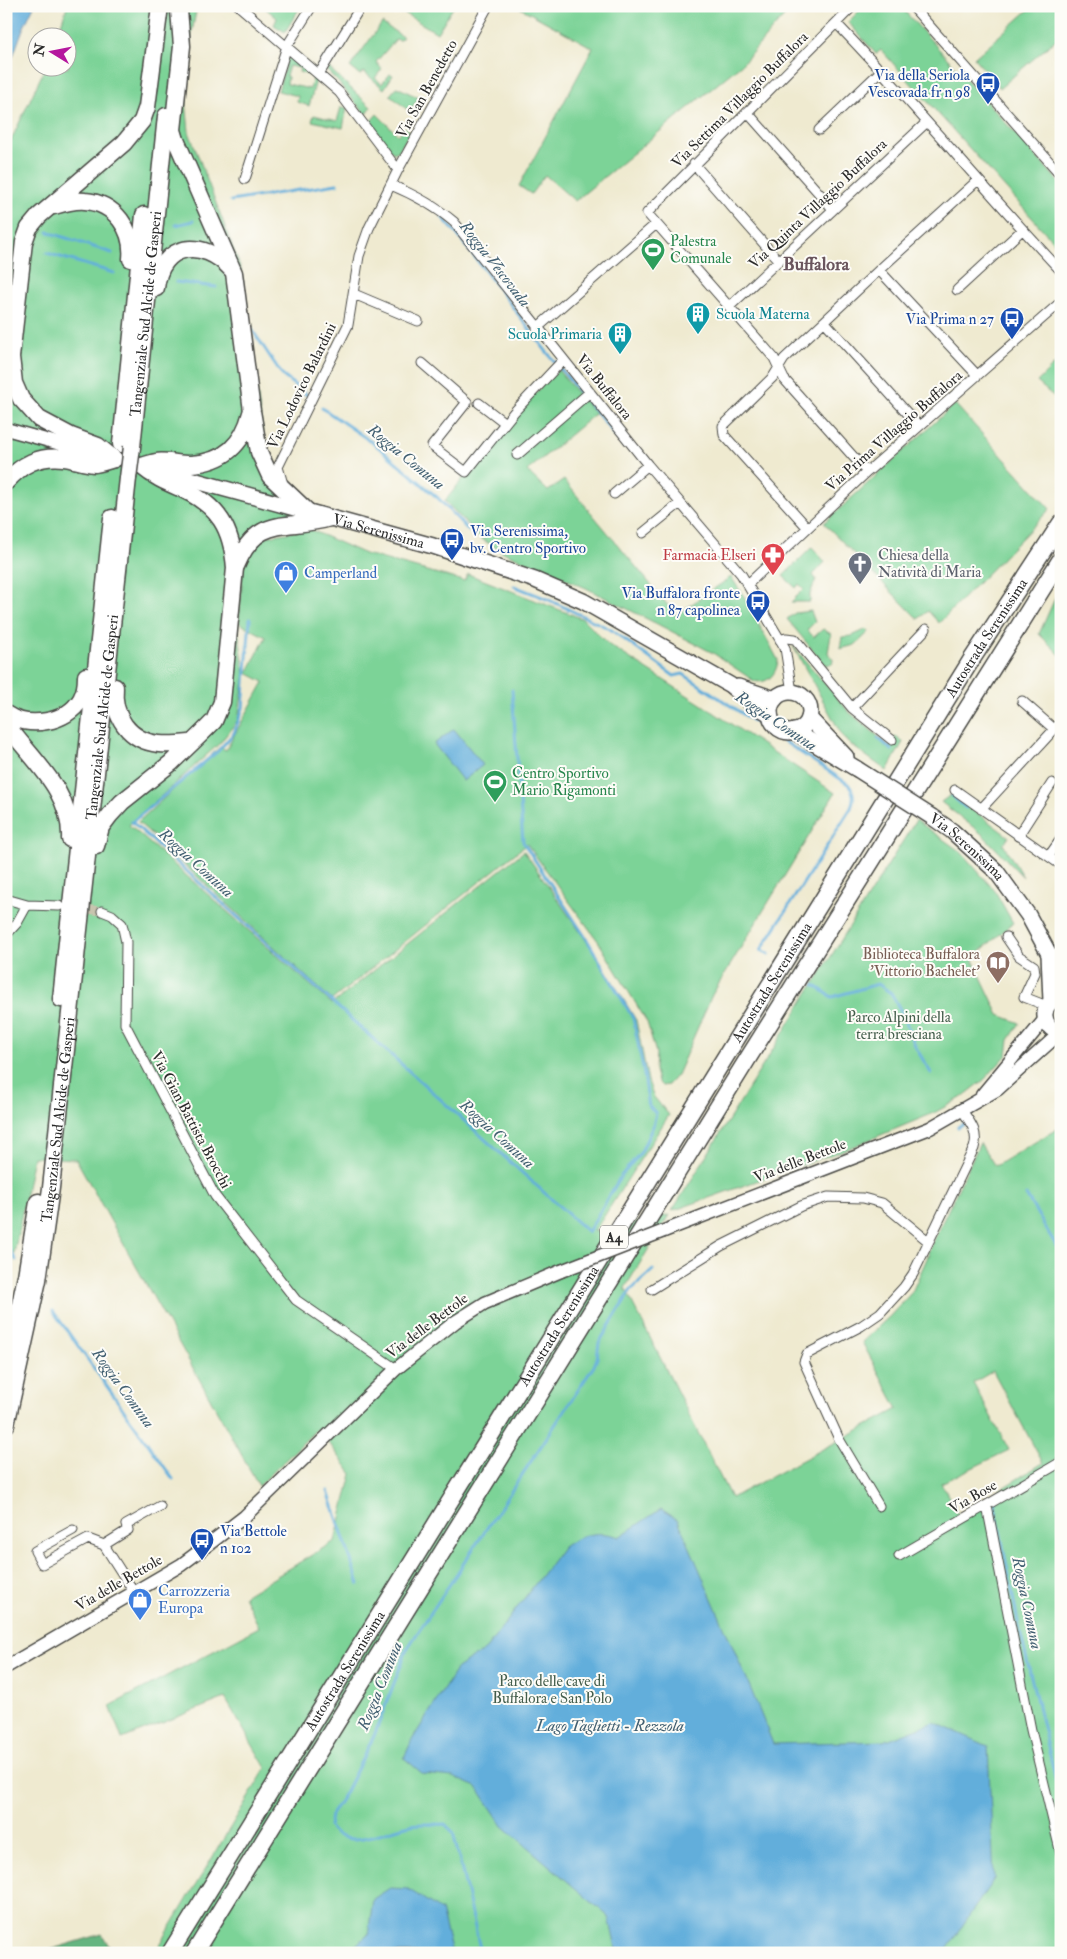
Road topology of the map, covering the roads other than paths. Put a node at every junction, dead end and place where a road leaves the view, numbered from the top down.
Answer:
1 (160, 6) edge
2 (239, 6) edge
3 (312, 6) edge
4 (361, 6) edge
5 (488, 6) edge
6 (853, 6) edge
7 (912, 6) edge
8 (175, 8) edge
9 (837, 24) junction
10 (287, 46) junction
11 (882, 70) junction
12 (319, 74) junction
13 (747, 112) junction
14 (927, 122) junction
15 (819, 130) dead end
16 (694, 164) junction
17 (398, 170) junction
18 (1061, 175) edge
19 (245, 179) dead end
20 (978, 180) junction
21 (391, 185) junction
22 (49, 207) junction
23 (833, 209) junction
24 (656, 224) junction
25 (1022, 230) junction
26 (779, 260) junction
27 (879, 270) junction
28 (1061, 271) edge
29 (234, 272) junction
30 (957, 290) dead end
31 (354, 294) junction
32 (1061, 302) edge
33 (729, 307) junction
34 (418, 321) dead end
35 (825, 322) junction
36 (537, 328) junction
37 (129, 359) junction
38 (563, 360) junction
39 (9, 361) edge
40 (422, 363) dead end
41 (778, 368) junction
42 (977, 376) junction
43 (590, 392) junction
44 (479, 403) dead end
45 (136, 409) junction
46 (252, 411) junction
47 (505, 423) junction
48 (919, 426) junction
49 (6, 429) edge
50 (126, 446) junction
51 (517, 455) dead end
52 (114, 459) junction
53 (648, 465) junction
54 (141, 466) junction
55 (867, 472) junction
56 (122, 477) junction
57 (6, 482) edge
58 (284, 490) junction
59 (614, 494) dead end
60 (680, 503) junction
61 (308, 512) junction
62 (330, 518) junction
63 (1061, 523) edge
64 (807, 527) junction
65 (643, 534) dead end
66 (1061, 559) edge
67 (235, 568) junction
68 (107, 571) junction
69 (748, 584) junction
70 (117, 587) junction
71 (926, 629) dead end
72 (780, 640) junction
73 (730, 685) junction
74 (792, 692) junction
75 (775, 699) junction
76 (1022, 701) dead end
77 (852, 708) junction
78 (6, 714) edge
79 (770, 714) junction
80 (809, 718) junction
81 (6, 724) edge
82 (1058, 726) edge
83 (794, 731) junction
84 (892, 740) dead end
85 (190, 743) junction
86 (857, 769) junction
87 (1052, 782) dead end
88 (955, 790) dead end
89 (981, 809) junction
90 (1018, 836) junction
91 (1061, 839) edge
92 (1048, 856) junction
93 (1061, 865) edge
94 (6, 899) edge
95 (27, 905) junction
96 (59, 906) dead end
97 (102, 911) tunnel mouth
98 (74, 931) junction
99 (6, 935) edge
100 (1006, 937) dead end
101 (1049, 954) junction
102 (1061, 972) edge
103 (1051, 1006) edge
104 (1061, 1033) edge
105 (976, 1100) junction
106 (962, 1109) junction
107 (928, 1242) junction
108 (652, 1289) dead end
109 (396, 1369) junction
110 (6, 1372) edge
111 (6, 1424) edge
112 (1061, 1462) edge
113 (160, 1506) dead end
114 (879, 1506) dead end
115 (987, 1506) junction
116 (73, 1530) dead end
117 (104, 1545) junction
118 (898, 1556) dead end
119 (134, 1592) junction
120 (6, 1667) edge
121 (1061, 1854) edge
122 (170, 1953) edge
123 (194, 1953) edge

1 - 22 highway
2 - 10 street
3 - 10 street
4 - 12 street
5 - 17 street, Via San Benedetto
6 - 9 street, Via Settima Villaggio Buffalora
7 - 18 street
8 - 29 highway
8 - 37 highway, Tangenziale Sud Alcide de Gasperi
8 - 45 highway, Tangenziale Sud Alcide de Gasperi
9 - 11 street
9 - 13 street, Via Settima Villaggio Buffalora
10 - 12 street
10 - 19 street
11 - 14 street
11 - 15 street
12 - 17 street
13 - 16 street, Via Settima Villaggio Buffalora
13 - 23 street
14 - 20 street
14 - 23 street, Via Quinta Villaggio Buffalora
16 - 24 street, Via Settima Villaggio Buffalora
16 - 26 street
17 - 21 street, Via San Benedetto
20 - 25 street
20 - 27 street
21 - 31 street, Via Lodovico Balardini
21 - 36 street, Via Buffalora
22 - 37 highway
22 - 39 highway
23 - 26 street, Via Quinta Villaggio Buffalora
24 - 33 street
24 - 36 street
25 - 28 street
25 - 30 street
26 - 33 street, Via Quinta Villaggio Buffalora
27 - 35 street
27 - 42 street
29 - 45 highway
29 - 46 highway
31 - 34 street
31 - 58 street, Via Lodovico Balardini
32 - 42 street, Via Prima Villaggio Buffalora
33 - 41 street
35 - 41 street
35 - 48 street
36 - 38 street, Via Buffalora
37 - 50 highway, Tangenziale Sud Alcide de Gasperi
38 - 43 street, Via Buffalora
38 - 47 street
39 - 52 highway
40 - 47 street
41 - 55 street
41 - 64 street
42 - 48 street, Via Prima Villaggio Buffalora
43 - 51 street
43 - 53 street, Via Buffalora
44 - 47 street
45 - 50 highway, Tangenziale Sud Alcide de Gasperi
46 - 54 highway
46 - 58 highway
48 - 55 street, Via Prima Villaggio Buffalora
49 - 52 main road, Via Serenissima
50 - 56 highway, Tangenziale Sud Alcide de Gasperi, bridge
52 - 54 main road, Via Serenissima
52 - 57 highway
53 - 59 street
53 - 60 street, Via Buffalora
54 - 61 main road, Via Serenissima
54 - 67 highway
55 - 64 street, Via Prima Villaggio Buffalora
56 - 68 highway, Tangenziale Sud Alcide de Gasperi
56 - 70 highway, Tangenziale Sud Alcide de Gasperi
58 - 61 highway
60 - 65 street
60 - 69 street, Via Buffalora
61 - 62 main road, Via Serenissima
62 - 67 highway
62 - 73 main road, Via Serenissima
63 - 122 highway, Autostrada Serenissima / A4
64 - 69 street, Via Prima Villaggio Buffalora
66 - 123 highway, Autostrada Serenissima / A4
67 - 85 highway
68 - 78 highway
68 - 98 highway, Tangenziale Sud Alcide de Gasperi
69 - 72 street, Via Buffalora
70 - 85 highway
70 - 98 highway, Tangenziale Sud Alcide de Gasperi
71 - 77 street
72 - 74 street, Via Buffalora
72 - 77 street
73 - 75 main road, Via Serenissima
73 - 79 main road, Via Serenissima
74 - 75 main road
74 - 80 main road, Via Serenissima
75 - 79 main road
76 - 82 street
77 - 84 street
79 - 83 main road, Via Serenissima
80 - 83 main road
80 - 86 main road, Via Serenissima
81 - 98 highway
82 - 89 street
83 - 86 main road, Via Serenissima
85 - 98 highway
86 - 101 main road, Via Serenissima, bridge
87 - 90 street
88 - 89 street
89 - 90 street
90 - 92 street
91 - 92 street
92 - 93 street
94 - 95 street
95 - 96 street
95 - 99 street
97 - 109 street, Via Gian Battista Brocchi
98 - 110 highway, Tangenziale Sud Alcide de Gasperi
98 - 111 highway, Tangenziale Sud Alcide de Gasperi
100 - 103 street
101 - 102 main road, Via Serenissima
101 - 103 main road, Via Serenissima
103 - 104 main road
103 - 105 main road, Via delle Bettole
104 - 105 main road, Via delle Bettole
105 - 106 main road, Via delle Bettole
106 - 107 street
106 - 109 main road, Via delle Bettole, bridge
107 - 108 street
107 - 114 street
109 - 119 main road, Via delle Bettole
112 - 115 street, Via Bose
113 - 117 street
115 - 118 street, Via Bose
115 - 121 street
116 - 117 street
117 - 119 street
119 - 120 main road, Via delle Bettole

